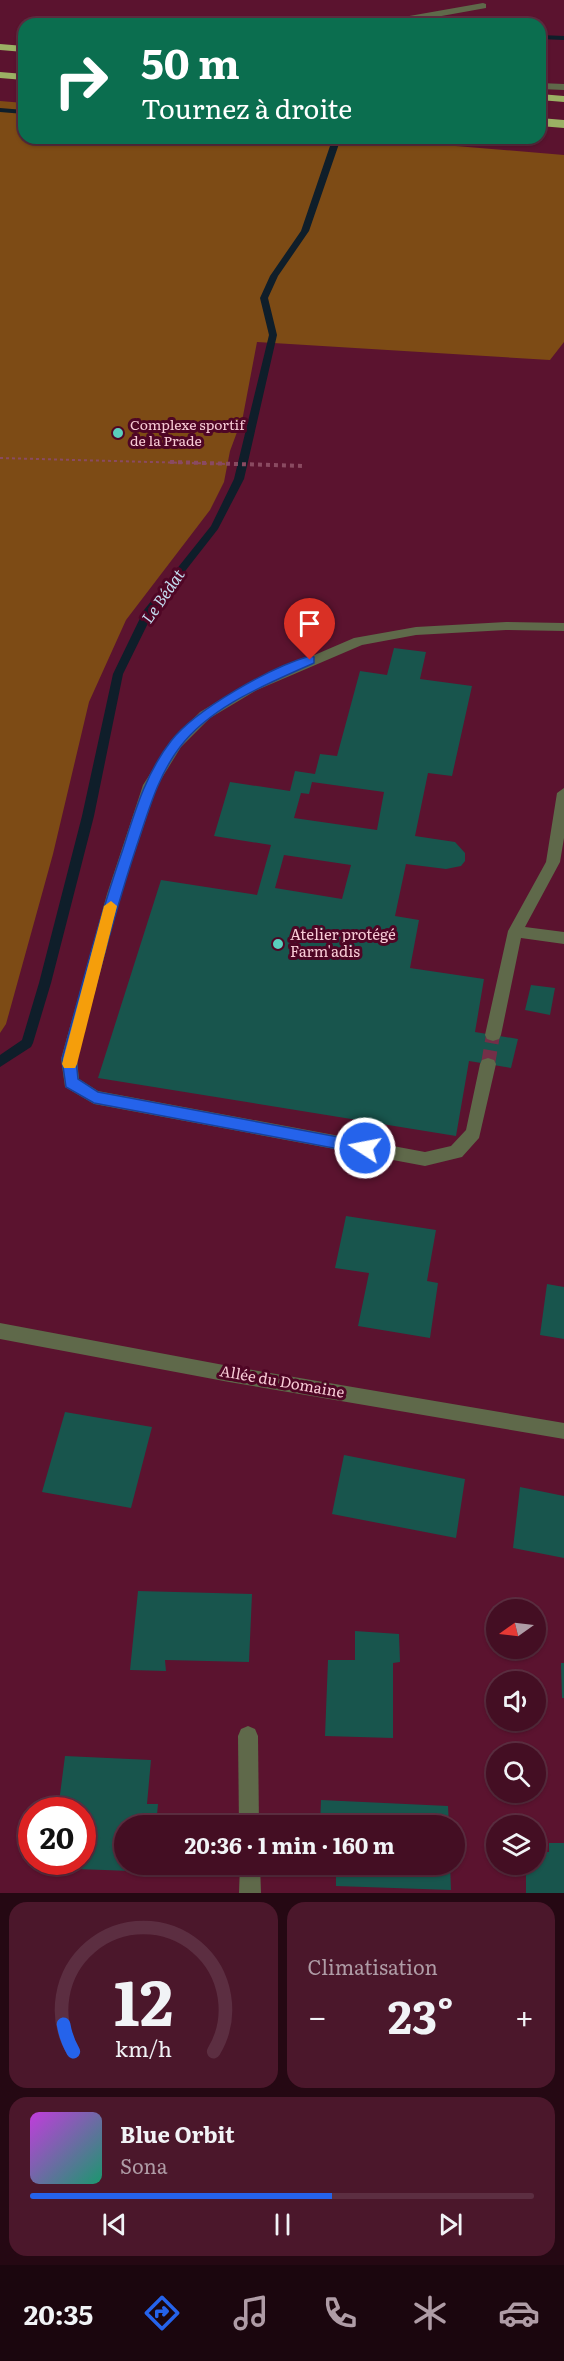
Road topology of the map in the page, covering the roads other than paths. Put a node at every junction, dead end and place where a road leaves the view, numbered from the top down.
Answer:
1 (483, 6) dead end
2 (431, 18) edge
3 (0, 47) edge
4 (18, 48) edge
5 (0, 75) edge
6 (18, 76) edge
7 (546, 86) edge
8 (564, 87) edge
9 (546, 98) edge
10 (564, 99) edge
11 (546, 122) edge
12 (564, 124) edge
13 (564, 627) edge
14 (564, 794) edge
15 (514, 931) junction
16 (564, 938) edge
17 (493, 1035) tunnel mouth
18 (488, 1064) tunnel mouth
19 (0, 1331) edge
20 (564, 1431) edge
21 (248, 1736) dead end
22 (249, 1815) edge
23 (250, 1875) edge
24 (250, 1893) edge

1 - 2 street
3 - 4 highway
5 - 6 highway
7 - 8 street
9 - 10 highway
11 - 12 highway
13 - 18 street
14 - 15 street
15 - 16 street
15 - 17 street
19 - 20 street, Allée du Domaine
21 - 22 street
23 - 24 street

